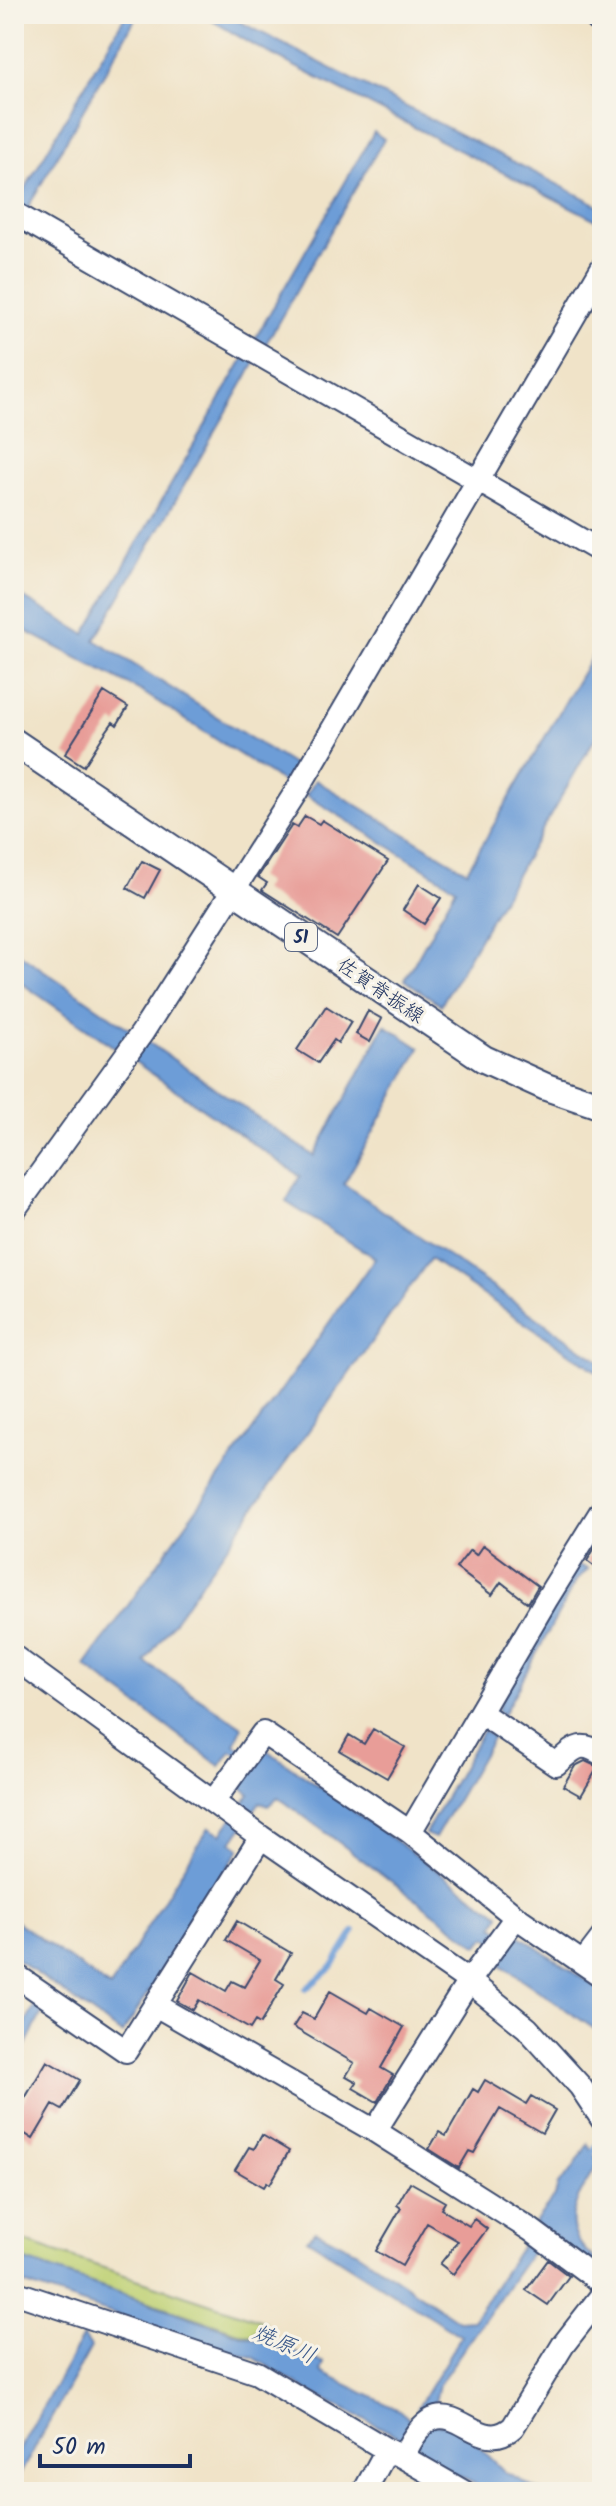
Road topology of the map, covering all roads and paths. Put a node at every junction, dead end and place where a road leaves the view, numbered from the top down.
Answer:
1 (590, 14) edge
2 (602, 23) edge
3 (20, 217) edge
4 (602, 268) edge
5 (478, 481) junction
6 (602, 552) edge
7 (14, 742) edge
8 (233, 891) junction
9 (602, 1106) edge
10 (14, 1210) edge
11 (602, 1510) edge
12 (14, 1657) edge
13 (481, 1713) junction
14 (602, 1754) edge
15 (213, 1802) junction
16 (410, 1832) junction
17 (261, 1837) junction
18 (516, 1917) junction
19 (602, 1938) edge
20 (593, 1970) edge
21 (14, 1974) edge
22 (469, 1981) junction
23 (157, 2006) junction
24 (602, 2118) edge
25 (375, 2131) junction
26 (602, 2283) edge
27 (14, 2292) edge
28 (602, 2295) edge
29 (405, 2444) junction
30 (364, 2492) edge
31 (464, 2492) edge

1 - 2 street
3 - 5 street
4 - 5 street
5 - 6 street
5 - 8 street
7 - 8 main road, 佐賀脊振線 / 51
8 - 9 main road, 佐賀脊振線 / 51
8 - 10 street
11 - 13 street
12 - 15 street
13 - 14 street
13 - 16 street
15 - 16 street
15 - 17 street
16 - 18 street
17 - 22 street
17 - 23 street
18 - 20 street
18 - 22 street
19 - 20 street
21 - 23 street
22 - 24 street
22 - 25 street
23 - 25 street
25 - 26 street
27 - 29 street
28 - 29 street
29 - 30 street
29 - 31 street

